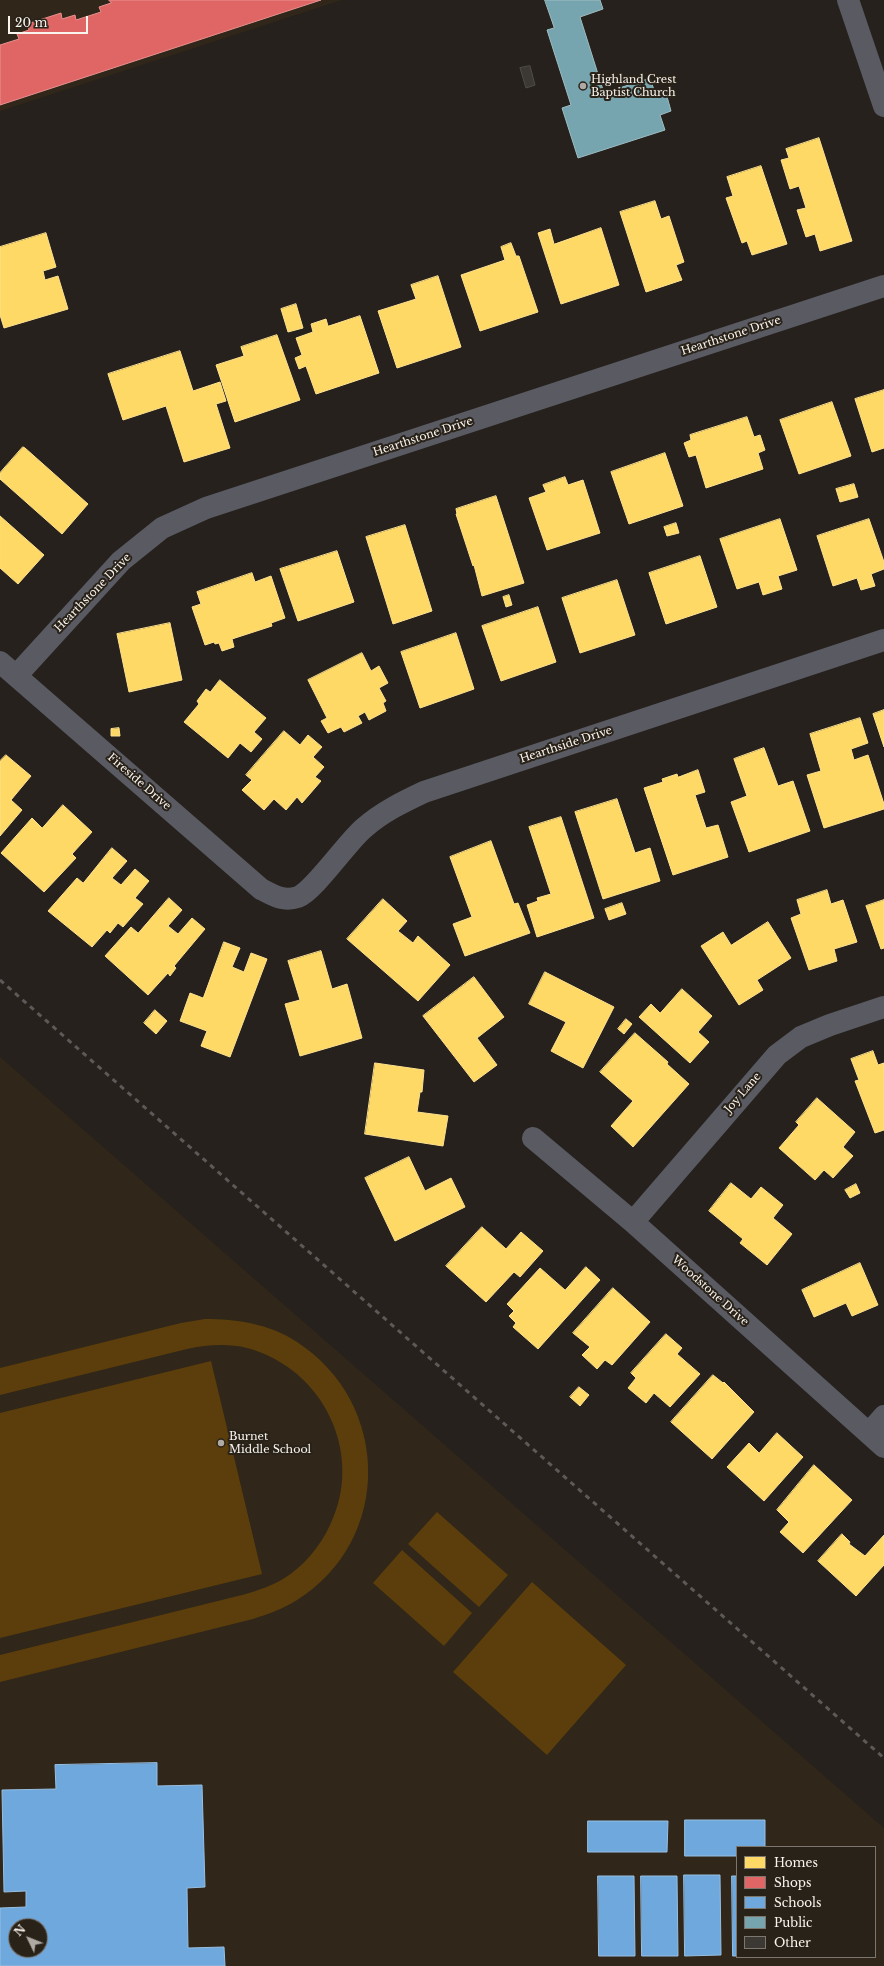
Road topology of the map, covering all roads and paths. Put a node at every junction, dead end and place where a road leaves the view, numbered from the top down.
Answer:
1 (848, 0) edge
2 (884, 106) edge
3 (884, 286) edge
4 (884, 640) edge
5 (0, 662) edge
6 (16, 676) junction
7 (280, 899) joint
8 (884, 1007) edge
9 (533, 1138) dead end
10 (632, 1222) junction
11 (884, 1416) edge
12 (876, 1440) edge

1 - 2 street
3 - 6 street, Hearthstone Drive
4 - 7 street, Hearthside Drive
5 - 6 street, Fireside Drive
6 - 7 street, Fireside Drive
8 - 10 street, Joy Lane
9 - 10 street, Woodstone Drive
10 - 12 street, Woodstone Drive
11 - 12 street

